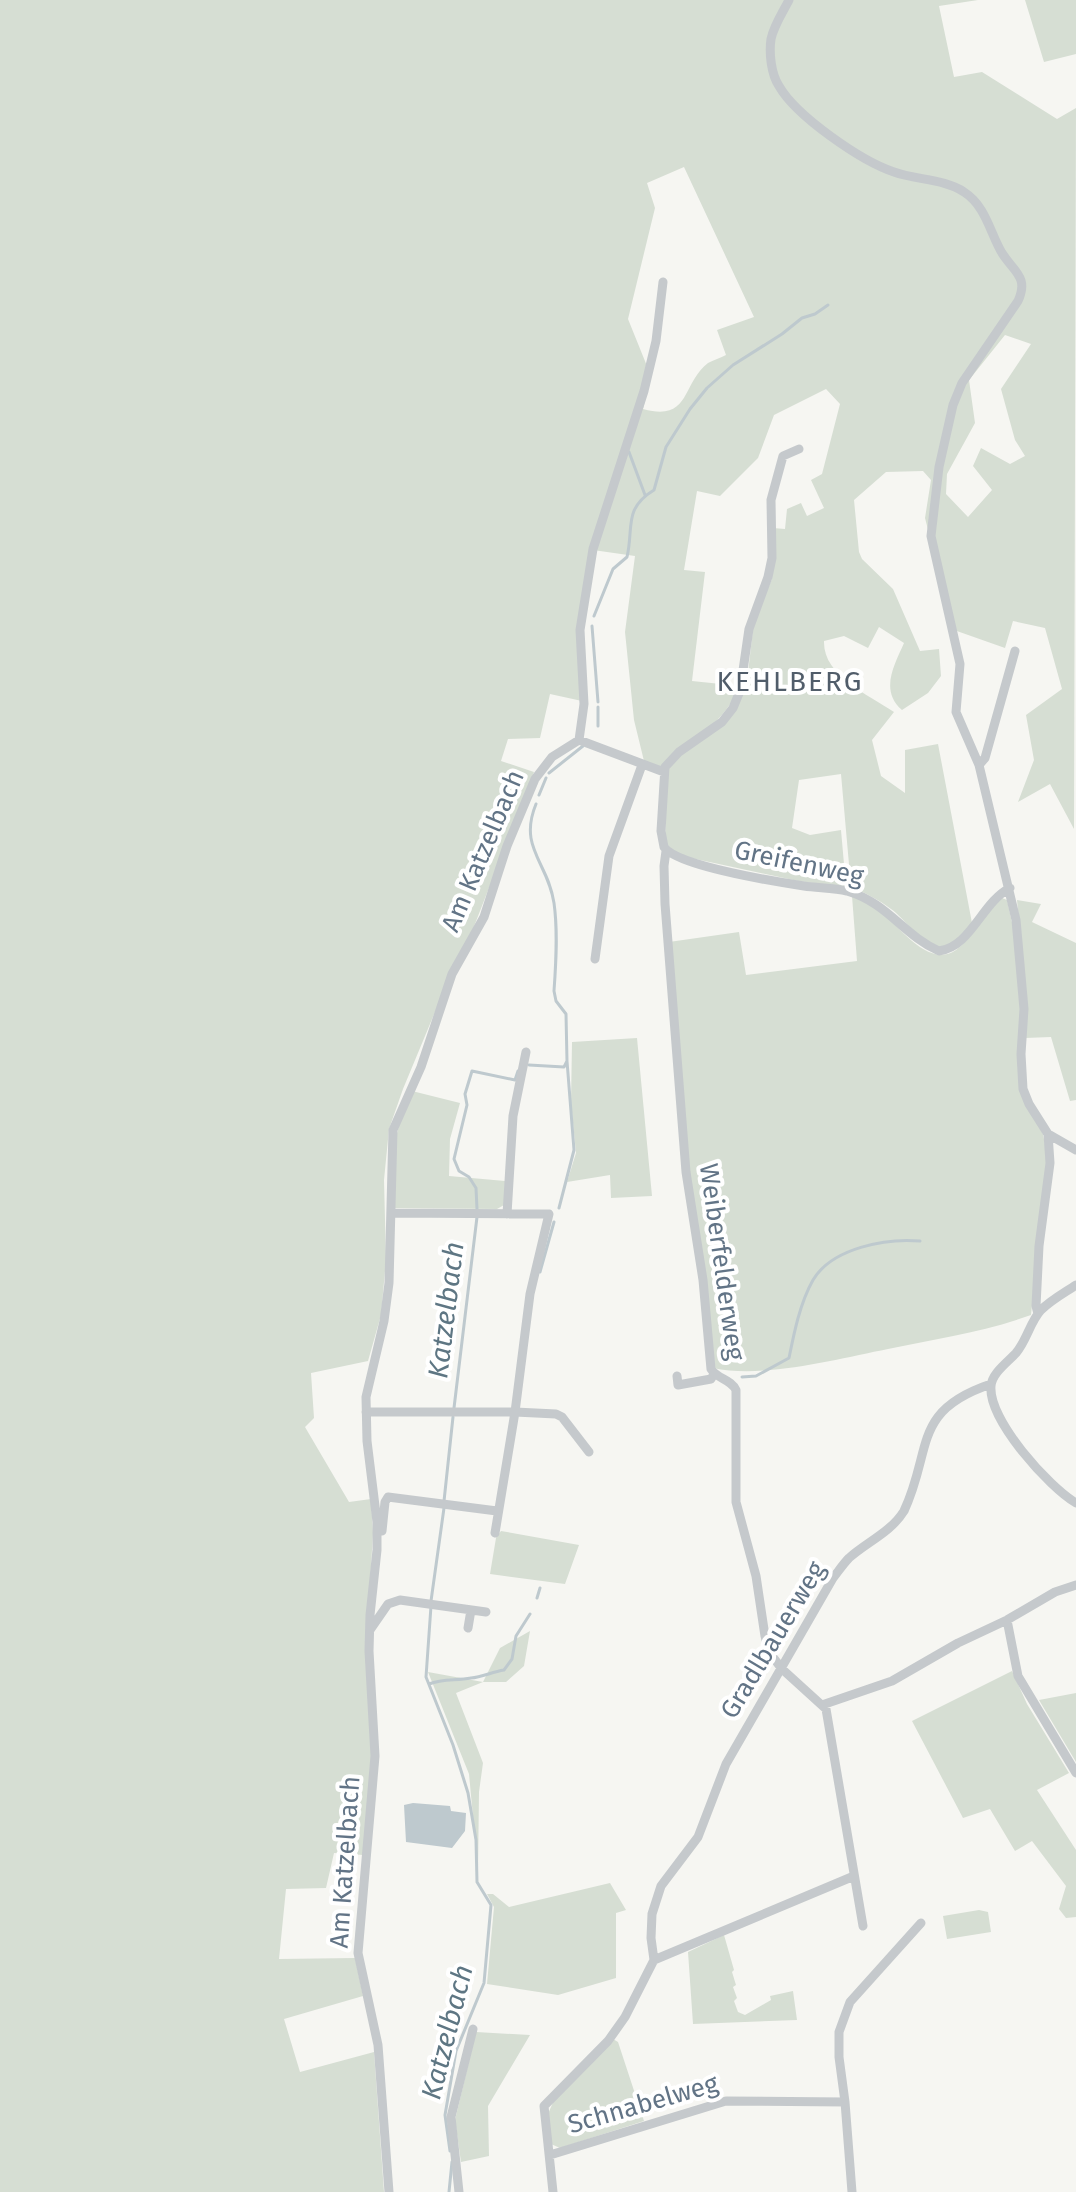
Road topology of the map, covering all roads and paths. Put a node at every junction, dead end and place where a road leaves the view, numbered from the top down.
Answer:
1 (789, 0) edge
2 (663, 282) dead end
3 (799, 449) dead end
4 (1015, 651) dead end
5 (579, 740) junction
6 (642, 765) junction
7 (979, 765) junction
8 (664, 772) junction
9 (666, 851) junction
10 (1010, 888) junction
11 (595, 959) dead end
12 (526, 1052) dead end
13 (1048, 1134) junction
14 (1076, 1150) edge
15 (391, 1213) junction
16 (507, 1214) junction
17 (1076, 1285) edge
18 (1038, 1314) junction
19 (714, 1374) junction
20 (677, 1376) dead end
21 (991, 1384) junction
22 (366, 1412) junction
23 (515, 1412) junction
24 (589, 1452) dead end
25 (1076, 1503) edge
26 (497, 1511) junction
27 (495, 1533) dead end
28 (377, 1537) junction
29 (1076, 1585) edge
30 (471, 1610) junction
31 (486, 1612) dead end
32 (1007, 1620) junction
33 (468, 1628) dead end
34 (370, 1630) junction
35 (782, 1669) junction
36 (822, 1705) junction
37 (1076, 1773) edge
38 (854, 1876) junction
39 (921, 1923) dead end
40 (863, 1926) dead end
41 (654, 1960) junction
42 (473, 2029) dead end
43 (845, 2102) junction
44 (550, 2155) junction
45 (389, 2192) edge
46 (459, 2192) edge
47 (553, 2192) edge
48 (852, 2192) edge

1 - 7 street
2 - 5 street
3 - 8 street
4 - 7 street
5 - 6 street
5 - 15 street, Am Katzelbach
6 - 8 street
6 - 11 street
7 - 10 street
8 - 9 street
9 - 10 street, Greifenweg
9 - 19 street, Weiberfelderweg
10 - 13 street
12 - 16 street
13 - 14 street
13 - 18 street
15 - 16 street
15 - 22 street, Am Katzelbach
16 - 23 street
17 - 18 street
18 - 21 street
19 - 20 street
19 - 35 street, Weiberfelderweg
21 - 25 street
21 - 35 street, Gradlbauerweg
22 - 23 street
22 - 28 street, Am Katzelbach
23 - 24 street
23 - 26 street
26 - 27 street
26 - 28 street, Am Katzelbach
28 - 34 street, Am Katzelbach
29 - 32 street
30 - 31 street
30 - 33 street
30 - 34 street
32 - 36 street
32 - 37 street
34 - 45 street, Am Katzelbach
35 - 36 street, Weiberfelderweg
35 - 41 street, Gradlbauerweg
36 - 38 street
38 - 40 street
38 - 41 street
39 - 43 street
41 - 44 street, Gradlbauerweg
42 - 46 street
43 - 44 street, Schnabelweg
43 - 48 street
44 - 47 street, Gradlbauerweg

